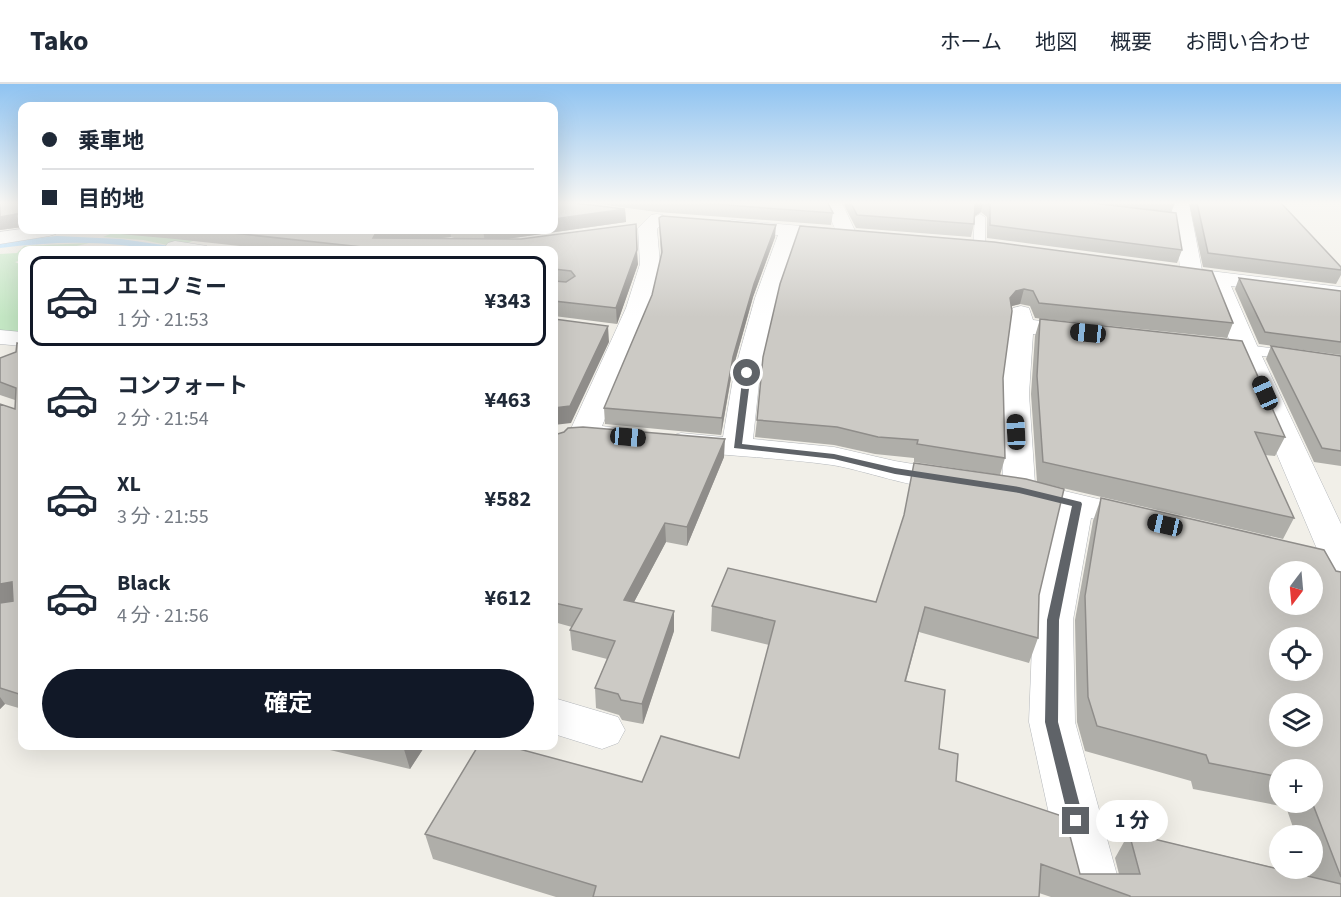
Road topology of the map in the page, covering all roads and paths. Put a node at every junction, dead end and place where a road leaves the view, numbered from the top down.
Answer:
1 (649, 241) edge
2 (786, 241) edge
3 (979, 241) edge
4 (1189, 241) edge
5 (957, 244) edge
6 (979, 246) junction
7 (1002, 249) edge
8 (1156, 270) edge
9 (1204, 277) junction
10 (1341, 294) edge
11 (1105, 334) edge
12 (0, 337) edge
13 (18, 339) edge
14 (1235, 349) junction
15 (1341, 362) edge
16 (737, 446) junction
17 (1000, 487) junction
18 (1077, 504) junction
19 (1169, 526) edge
20 (1261, 548) edge
21 (1341, 563) edge
22 (1341, 567) edge
23 (558, 717) edge
24 (602, 730) dead end
25 (1095, 897) edge

1 - 16 street
2 - 16 street
3 - 6 lane
4 - 9 street
5 - 6 street
6 - 7 street
8 - 9 street
9 - 10 street
9 - 14 street
11 - 17 street
12 - 13 street
14 - 15 lane
14 - 21 street
16 - 17 street
17 - 18 street
18 - 19 street
18 - 25 street
20 - 22 street
23 - 24 street

